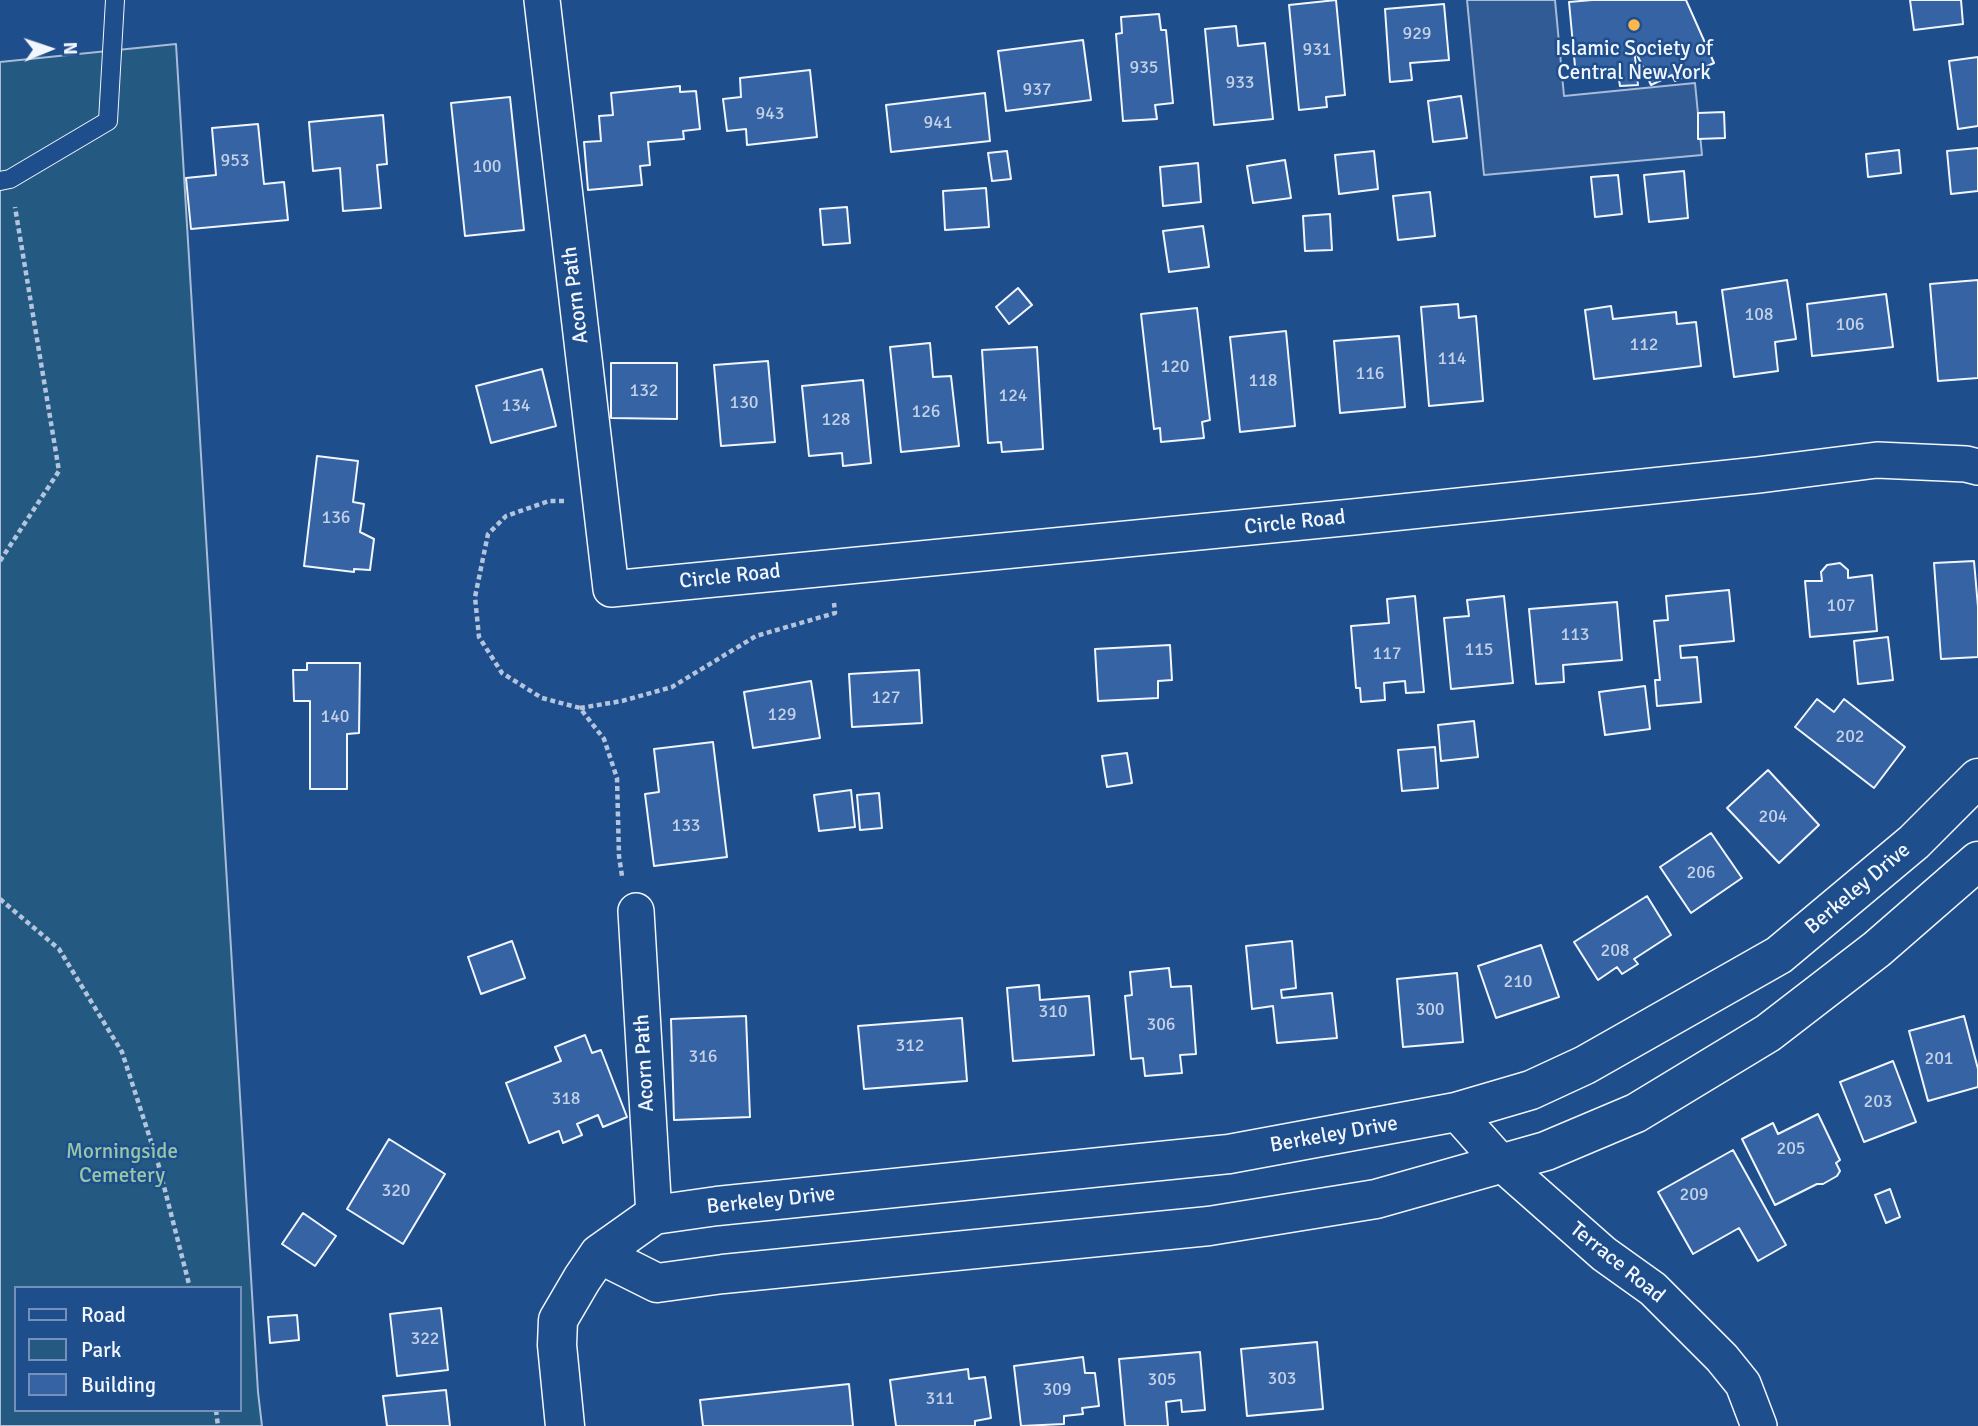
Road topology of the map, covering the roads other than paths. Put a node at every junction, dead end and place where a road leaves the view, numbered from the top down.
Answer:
1 (115, 0) edge
2 (542, 0) edge
3 (5, 180) edge
4 (1978, 467) edge
5 (611, 589) joint
6 (1978, 778) edge
7 (1978, 860) edge
8 (636, 911) road end
9 (1457, 1112) junction
10 (1502, 1164) junction
11 (654, 1214) junction
12 (599, 1254) junction
13 (565, 1426) edge
14 (1759, 1426) edge

1 - 3 lane
2 - 5 street, Acorn Path
4 - 5 street, Circle Road
6 - 9 street, Berkeley Drive
7 - 10 street
8 - 11 street, Acorn Path
9 - 10 street, Terrace Road
9 - 11 street, Berkeley Drive
10 - 12 street
10 - 14 street, Terrace Road
11 - 12 street, Berkeley Drive
12 - 13 street, Berkeley Drive

